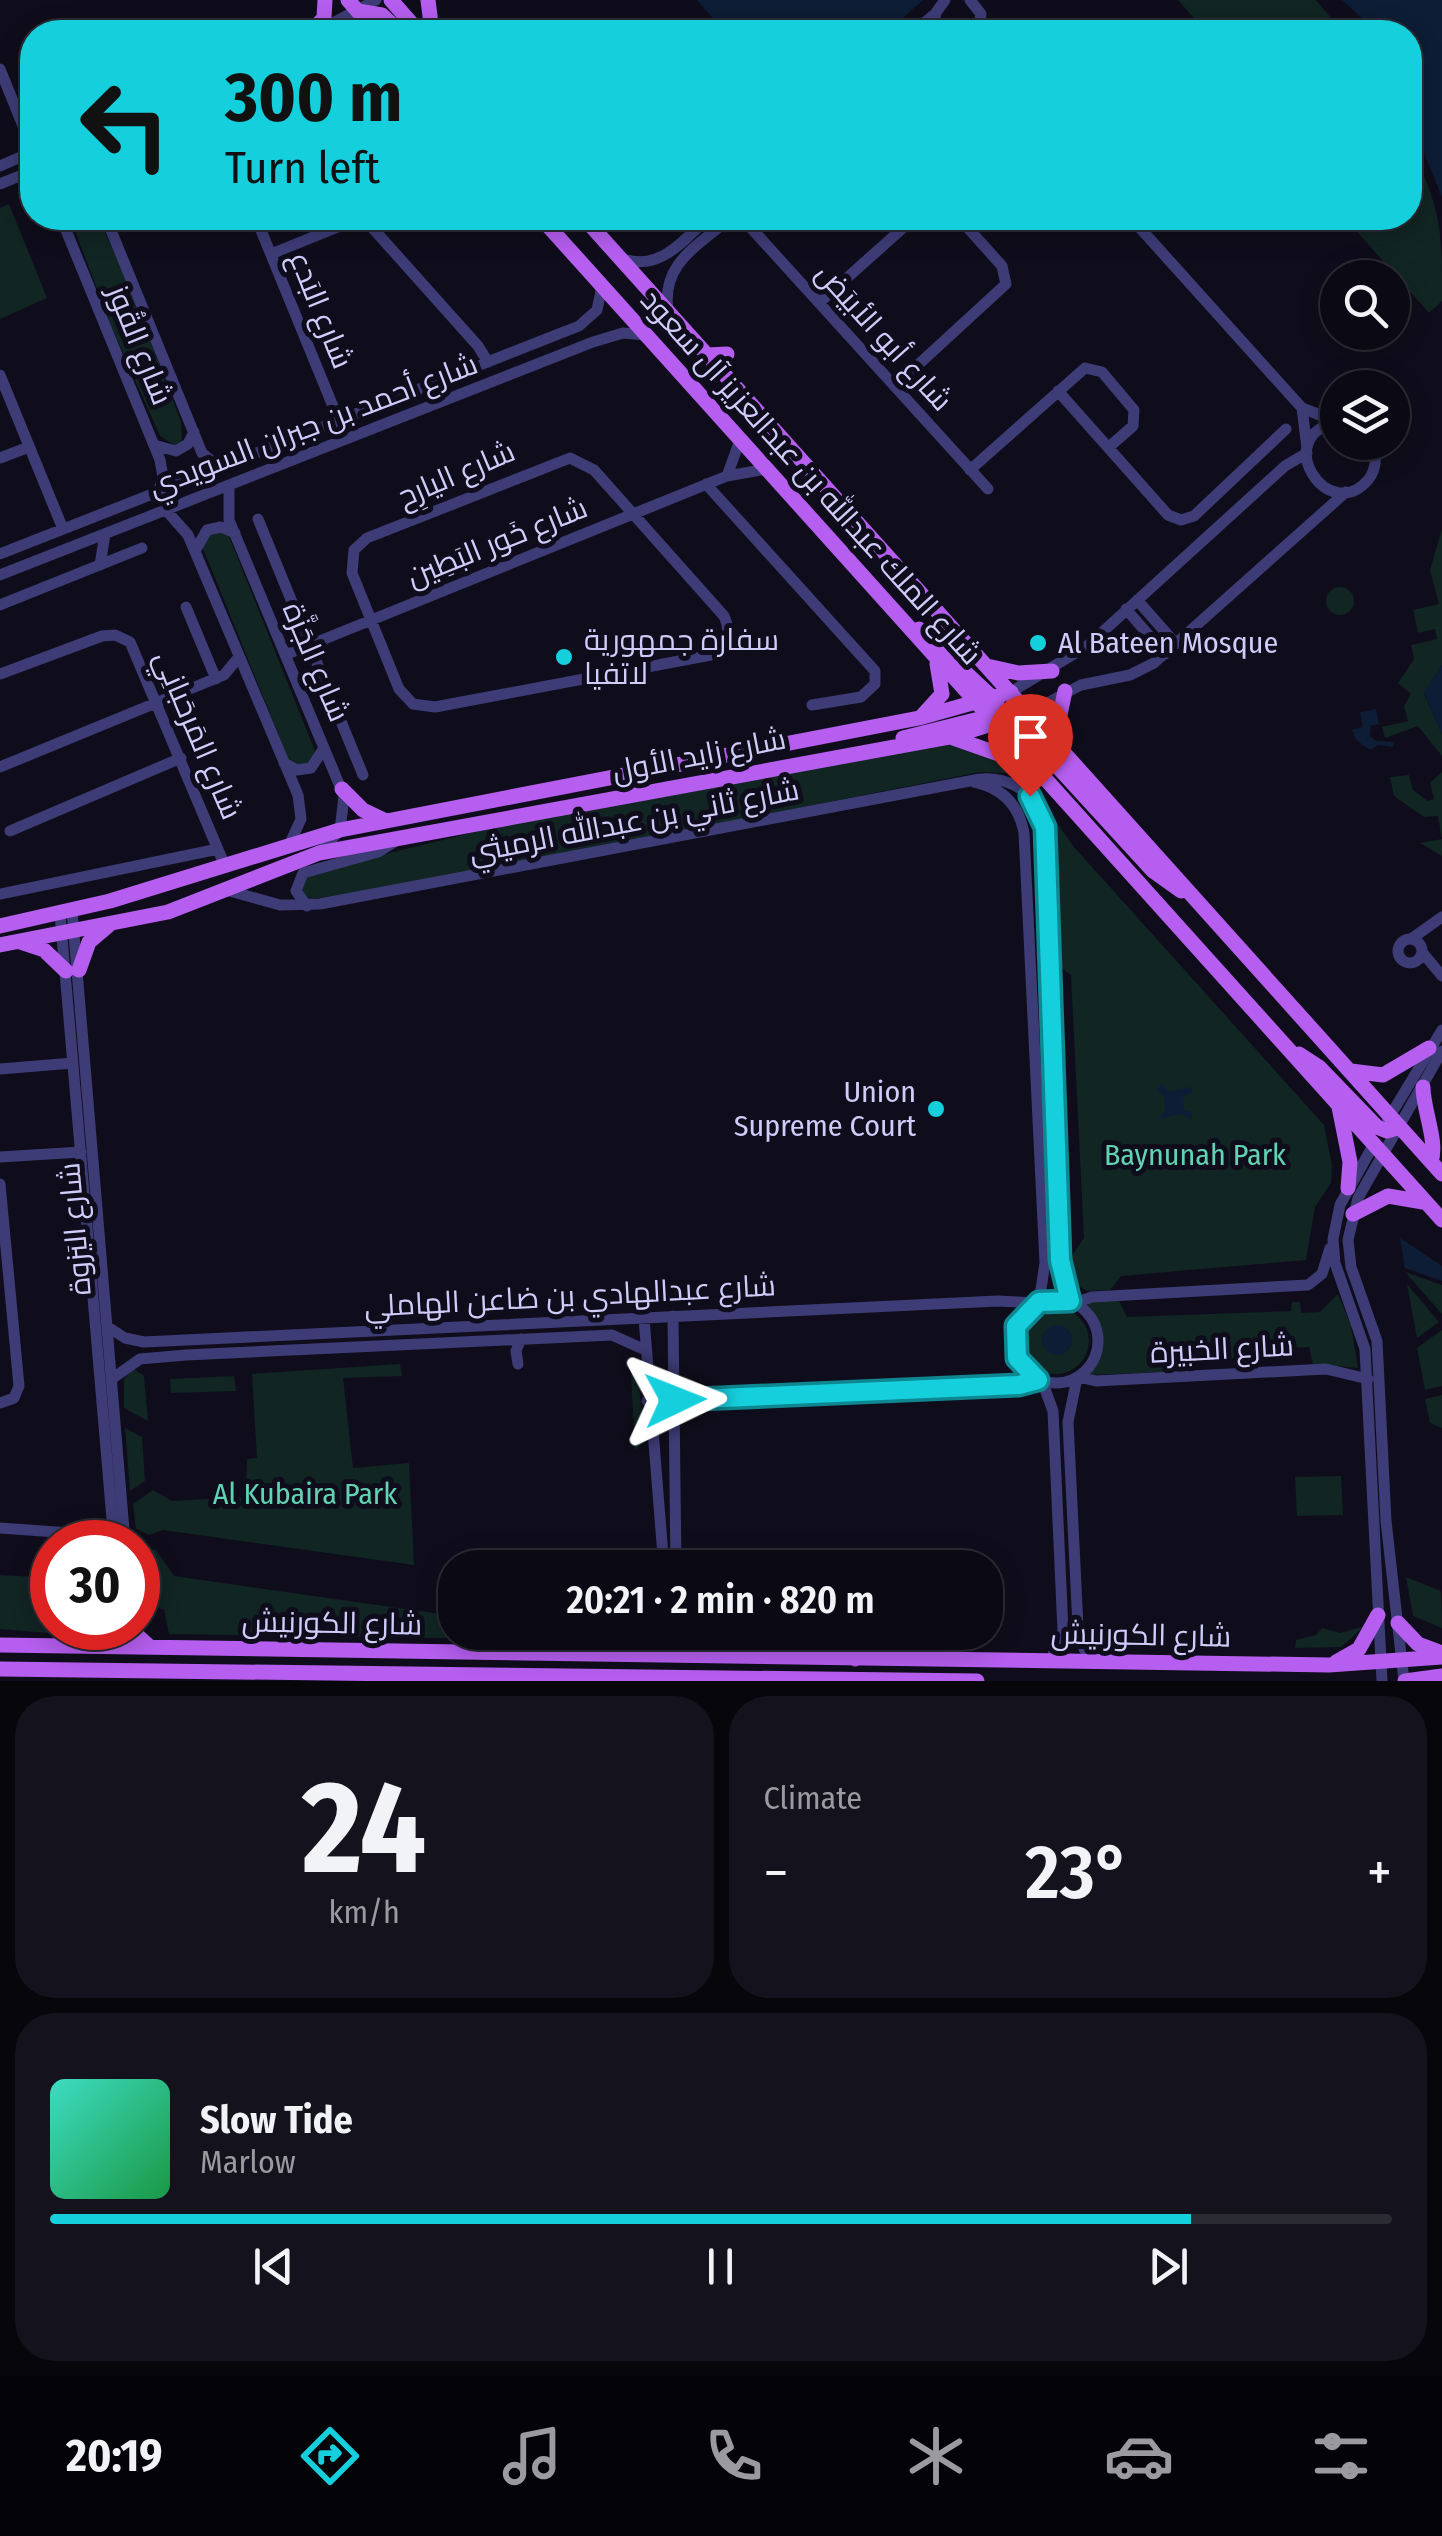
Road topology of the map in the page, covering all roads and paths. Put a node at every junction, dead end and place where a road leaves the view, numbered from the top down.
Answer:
1 (946, 0) edge
2 (376, 8) edge
3 (935, 14) junction
4 (344, 20) edge
5 (928, 20) edge
6 (936, 20) edge
7 (0, 69) edge
8 (20, 120) edge
9 (66, 230) edge
10 (113, 230) edge
11 (261, 230) edge
12 (330, 230) edge
13 (375, 230) edge
14 (551, 230) edge
15 (595, 230) edge
16 (694, 230) edge
17 (716, 230) edge
18 (753, 230) edge
19 (900, 230) edge
20 (970, 230) edge
21 (1142, 230) edge
22 (672, 250) junction
23 (271, 254) junction
24 (621, 258) junction
25 (679, 263) junction
26 (602, 286) junction
27 (819, 302) junction
28 (668, 311) junction
29 (646, 335) junction
30 (707, 354) junction
31 (727, 354) dead end
32 (488, 362) junction
33 (0, 375) edge
34 (895, 386) junction
35 (1058, 390) junction
36 (1302, 408) junction
37 (1320, 415) edge
38 (339, 421) junction
39 (1286, 430) dead end
40 (1320, 430) edge
41 (194, 432) junction
42 (740, 440) junction
43 (154, 445) junction
44 (29, 446) junction
45 (1109, 446) junction
46 (1307, 452) junction
47 (0, 458) edge
48 (1376, 460) edge
49 (220, 468) junction
50 (766, 469) junction
51 (970, 470) junction
52 (726, 476) junction
53 (706, 484) junction
54 (229, 485) junction
55 (988, 489) dead end
56 (158, 492) junction
57 (1346, 492) junction
58 (1217, 493) junction
59 (166, 510) junction
60 (1235, 512) junction
61 (634, 513) junction
62 (258, 519) dead end
63 (63, 530) junction
64 (105, 534) junction
65 (234, 534) junction
66 (36, 540) junction
67 (142, 548) dead end
68 (195, 551) junction
69 (0, 554) edge
70 (42, 558) junction
71 (100, 565) junction
72 (0, 575) edge
73 (1137, 600) junction
74 (0, 605) edge
75 (186, 607) dead end
76 (1126, 609) junction
77 (372, 619) junction
78 (906, 624) junction
79 (1176, 644) junction
80 (309, 645) junction
81 (931, 652) junction
82 (1165, 654) junction
83 (285, 655) junction
84 (239, 658) junction
85 (985, 665) junction
86 (1052, 671) junction
87 (0, 674) edge
88 (220, 677) junction
89 (248, 679) junction
90 (1066, 692) junction
91 (158, 702) junction
92 (812, 705) dead end
93 (1002, 709) junction
94 (918, 718) junction
95 (949, 738) junction
96 (324, 748) junction
97 (887, 748) junction
98 (1064, 754) junction
99 (181, 758) junction
100 (284, 763) junction
101 (0, 767) edge
102 (1038, 769) junction
103 (362, 776) dead end
104 (970, 782) junction
105 (342, 789) junction
106 (386, 821) junction
107 (340, 830) junction
108 (10, 831) dead end
109 (400, 838) junction
110 (290, 844) junction
111 (1046, 846) junction
112 (1025, 847) junction
113 (218, 849) junction
114 (318, 853) junction
115 (225, 866) junction
116 (226, 890) junction
117 (0, 894) edge
118 (1190, 894) junction
119 (307, 906) junction
120 (66, 912) junction
121 (1437, 921) edge
122 (113, 922) junction
123 (0, 926) edge
124 (68, 932) junction
125 (1411, 939) junction
126 (8, 943) edge
127 (1418, 955) junction
128 (72, 970) junction
129 (1439, 973) edge
130 (1442, 1030) edge
131 (1436, 1050) edge
132 (1290, 1052) junction
133 (73, 1063) junction
134 (1346, 1068) junction
135 (0, 1069) edge
136 (1423, 1087) junction
137 (1339, 1107) junction
138 (1386, 1134) junction
139 (81, 1152) junction
140 (0, 1157) edge
141 (1437, 1168) edge
142 (0, 1184) edge
143 (1348, 1188) junction
144 (1427, 1203) junction
145 (1353, 1214) junction
146 (1442, 1220) edge
147 (1332, 1239) junction
148 (1072, 1302) junction
149 (1038, 1303) junction
150 (673, 1316) junction
151 (644, 1318) junction
152 (108, 1327) junction
153 (521, 1339) junction
154 (184, 1340) junction
155 (643, 1350) junction
156 (186, 1355) junction
157 (518, 1364) dead end
158 (1078, 1378) junction
159 (1368, 1379) junction
160 (1040, 1381) junction
161 (109, 1382) junction
162 (675, 1400) junction
163 (648, 1401) junction
164 (0, 1403) edge
165 (112, 1520) edge
166 (123, 1520) edge
167 (0, 1528) edge
168 (30, 1530) edge
169 (662, 1550) edge
170 (676, 1550) edge
171 (1378, 1615) junction
172 (1398, 1623) junction
173 (0, 1646) edge
174 (30, 1646) edge
175 (160, 1648) edge
176 (118, 1650) edge
177 (125, 1650) edge
178 (152, 1650) edge
179 (653, 1650) edge
180 (678, 1650) edge
181 (718, 1650) edge
182 (860, 1650) edge
183 (649, 1655) junction
184 (678, 1655) junction
185 (1442, 1655) edge
186 (728, 1656) junction
187 (855, 1659) junction
188 (1050, 1662) junction
189 (1098, 1662) junction
190 (1402, 1663) junction
191 (1329, 1664) junction
192 (2, 1668) edge
193 (150, 1670) junction
194 (1381, 1672) edge
195 (535, 1675) junction
196 (1442, 1676) edge
197 (976, 1681) edge
198 (1405, 1681) edge

1 - 3 street
2 - 4 street
3 - 5 street
3 - 6 street
7 - 8 street
9 - 43 street, شارع القُوز
10 - 41 street, شارع القُوز
11 - 23 street, شارع البَدع
12 - 23 street
13 - 32 street
14 - 26 main road, شارع الملك عبدالله بن عبدالعزيز آل سعود
15 - 24 main road, شارع الملك عبدالله بن عبدالعزيز آل سعود
16 - 22 street
17 - 25 street
18 - 27 street, شارع أبو الأبيَض
19 - 27 street
20 - 34 street
21 - 36 street
22 - 24 street
22 - 25 street
23 - 38 street, شارع البَدع
24 - 28 main road, شارع الملك عبدالله بن عبدالعزيز آل سعود
25 - 28 street
26 - 29 main road, شارع الملك عبدالله بن عبدالعزيز آل سعود
26 - 32 street, شارع أحمد بن جبران السويدي
27 - 34 street, شارع أبو الأبيَض
28 - 30 main road, شارع الملك عبدالله بن عبدالعزيز آل سعود
29 - 42 main road, شارع الملك عبدالله بن عبدالعزيز آل سعود
29 - 54 street, شارع أحمد بن جبران السويدي
30 - 31 main road
30 - 85 main road, شارع الملك عبدالله بن عبدالعزيز آل سعود
32 - 38 street, شارع أحمد بن جبران السويدي
33 - 44 street
34 - 51 street, شارع أبو الأبيَض
35 - 45 street
35 - 45 street
35 - 51 street
36 - 37 street
36 - 46 street
38 - 49 street, شارع أحمد بن جبران السويدي
39 - 58 street
40 - 46 street, شارع زايد الأول
41 - 43 street
41 - 49 street, شارع القُوز
42 - 50 main road, شارع الملك عبدالله بن عبدالعزيز آل سعود
42 - 52 street
43 - 56 street, شارع القُوز
44 - 47 street
44 - 63 street
45 - 58 street
46 - 57 street
46 - 60 street, شارع زايد الأول
48 - 57 street, شارع زايد الأول
49 - 56 street, شارع أحمد بن جبران السويدي
50 - 52 street, شارع خَور البَطِين
50 - 78 main road, شارع الملك عبدالله بن عبدالعزيز آل سعود
51 - 55 street, شارع أبو الأبيَض
52 - 53 street, شارع خَور البَطِين
53 - 61 street, شارع خَور البَطِين
53 - 92 street
54 - 59 street, شارع أحمد بن جبران السويدي
54 - 65 street, شارع الجَزَّة
56 - 63 street, شارع أحمد بن جبران السويدي
57 - 79 street, شارع زايد الأول
58 - 60 street
59 - 64 street, شارع أحمد بن جبران السويدي
59 - 68 street
60 - 73 street, شارع زايد الأول
61 - 77 street, شارع خَور البَطِين
61 - 77 street, شارع اليارِح
61 - 77 street, شارع اليارِح
62 - 80 street
63 - 66 street, شارع أحمد بن جبران السويدي
64 - 70 street, شارع أحمد بن جبران السويدي
64 - 71 street
65 - 68 street
65 - 83 street, شارع الجَزَّة
66 - 69 street, شارع أحمد بن جبران السويدي
66 - 70 street
67 - 71 street
68 - 84 street
70 - 72 street, شارع أحمد بن جبران السويدي
71 - 74 street
73 - 76 street, شارع زايد الأول
73 - 79 street
75 - 88 street
76 - 82 street
76 - 86 street, شارع زايد الأول
77 - 80 street, شارع خَور البَطِين
78 - 81 main road, شارع الملك عبدالله بن عبدالعزيز آل سعود
78 - 93 main road
79 - 82 street, شارع زايد الأول
80 - 83 street, شارع خَور البَطِين
80 - 103 street
81 - 93 main road, شارع الملك عبدالله بن عبدالعزيز آل سعود
81 - 94 main road
82 - 90 street, شارع زايد الأول
83 - 96 street, شارع الجَزَّة
84 - 88 street
84 - 89 street
85 - 86 main road
85 - 93 main road, شارع الملك عبدالله بن عبدالعزيز آل سعود
86 - 93 street, شارع زايد الأول
87 - 91 street, شارع المَرحَبانِي
88 - 89 street
88 - 91 street
89 - 100 street
90 - 93 street, شارع زايد الأول
90 - 98 main road
91 - 99 street, شارع المَرحَبانِي
91 - 101 street
93 - 94 main road, شارع زايد الأول
93 - 95 main road, شارع زايد الأول
93 - 97 main road
93 - 98 main road, شارع الملك عبدالله بن عبدالعزيز آل سعود
93 - 102 main road, شارع الملك عبدالله بن عبدالعزيز آل سعود
93 - 118 main road
94 - 106 main road, شارع زايد الأول
95 - 97 main road, شارع زايد الأول
95 - 102 main road
96 - 100 street
96 - 105 street, شارع الجَزَّة
97 - 109 main road, شارع زايد الأول
98 - 118 main road, شارع الملك عبدالله بن عبدالعزيز آل سعود
99 - 108 street
99 - 113 street, شارع المَرحَبانِي
100 - 110 street
102 - 132 main road, شارع الملك عبدالله بن عبدالعزيز آل سعود
104 - 111 street, شارع ثاني بن عبدالله الرميثي
104 - 112 street
104 - 119 street, شارع ثاني بن عبدالله الرميثي
105 - 106 main road
105 - 107 street, شارع الجَزَّة
106 - 107 main road, شارع زايد الأول
107 - 110 main road, شارع زايد الأول
107 - 114 street
109 - 114 main road, شارع زايد الأول
109 - 119 street
110 - 115 main road, شارع زايد الأول
111 - 112 street
111 - 148 street, شارع ثاني بن عبدالله الرميثي
112 - 149 street
113 - 115 street, شارع المَرحَبانِي
113 - 117 street
114 - 116 main road, شارع زايد الأول
115 - 120 main road, شارع زايد الأول
116 - 119 street, شارع ثاني بن عبدالله الرميثي
116 - 122 main road, شارع زايد الأول
118 - 134 main road, شارع الملك عبدالله بن عبدالعزيز آل سعود
120 - 123 main road, شارع زايد الأول
120 - 124 street, شارع اليَزوة
121 - 125 street
121 - 127 street
122 - 124 main road, شارع زايد الأول
122 - 128 main road
124 - 126 main road, شارع زايد الأول
124 - 128 street, شارع اليَزوة
125 - 127 street
125 - 127 street
126 - 128 main road
127 - 129 street
128 - 133 street, شارع اليَزوة
128 - 152 street, شارع اليَزوة
130 - 131 street
131 - 134 main road
131 - 136 street
131 - 138 street
132 - 137 main road, شارع الملك عبدالله بن عبدالعزيز آل سعود
132 - 138 main road
133 - 135 street
133 - 139 street, شارع اليَزوة
134 - 138 main road, شارع الملك عبدالله بن عبدالعزيز آل سعود
136 - 138 street
136 - 141 main road
137 - 138 main road, شارع الملك عبدالله بن عبدالعزيز آل سعود
137 - 143 main road
138 - 141 main road, شارع الملك عبدالله بن عبدالعزيز آل سعود
138 - 143 street
138 - 144 main road, شارع الملك عبدالله بن عبدالعزيز آل سعود
138 - 145 street
139 - 140 street
139 - 161 street, شارع اليَزوة
142 - 164 street
143 - 147 street
144 - 145 main road
144 - 146 main road, شارع الملك عبدالله بن عبدالعزيز آل سعود
145 - 172 street
147 - 148 street
147 - 159 street
148 - 149 street
148 - 158 street
149 - 150 street, شارع عبدالهادي بن ضاعن الهاملي
149 - 160 street
150 - 151 street, شارع عبدالهادي بن ضاعن الهاملي
150 - 162 street
151 - 154 street, شارع عبدالهادي بن ضاعن الهاملي
151 - 155 street
152 - 154 street, شارع عبدالهادي بن ضاعن الهاملي
152 - 161 street, شارع اليَزوة
153 - 155 street, شارع عبدالهادي بن ضاعن الهاملي
153 - 156 street, شارع عبدالهادي بن ضاعن الهاملي
153 - 157 street
154 - 156 street
155 - 163 street
156 - 161 street, شارع عبدالهادي بن ضاعن الهاملي
158 - 159 street, شارع الخبيرة
158 - 160 street
158 - 189 street
159 - 171 street
160 - 162 street
160 - 188 street
161 - 165 street, شارع اليَزوة
161 - 166 street, شارع اليَزوة
162 - 163 street
162 - 170 street
163 - 169 street
167 - 168 street
171 - 191 main road
171 - 194 street
172 - 185 main road
172 - 190 street
173 - 174 main road, شارع الكورنيش
175 - 183 main road, شارع الكورنيش
176 - 192 main road
177 - 193 main road
178 - 193 main road
179 - 183 street
180 - 184 street
181 - 186 main road
182 - 187 main road
183 - 184 main road, شارع الكورنيش
184 - 186 main road, شارع الكورنيش
184 - 195 main road
185 - 190 main road, شارع الكورنيش
186 - 187 main road, شارع الكورنيش
187 - 188 main road, شارع الكورنيش
188 - 189 main road, شارع الكورنيش
189 - 191 main road, شارع الكورنيش
190 - 194 main road, شارع الكورنيش
190 - 198 street
191 - 194 main road, شارع الكورنيش
192 - 193 main road, شارع الكورنيش
193 - 195 main road, شارع الكورنيش
195 - 197 main road, شارع الكورنيش
196 - 198 main road

